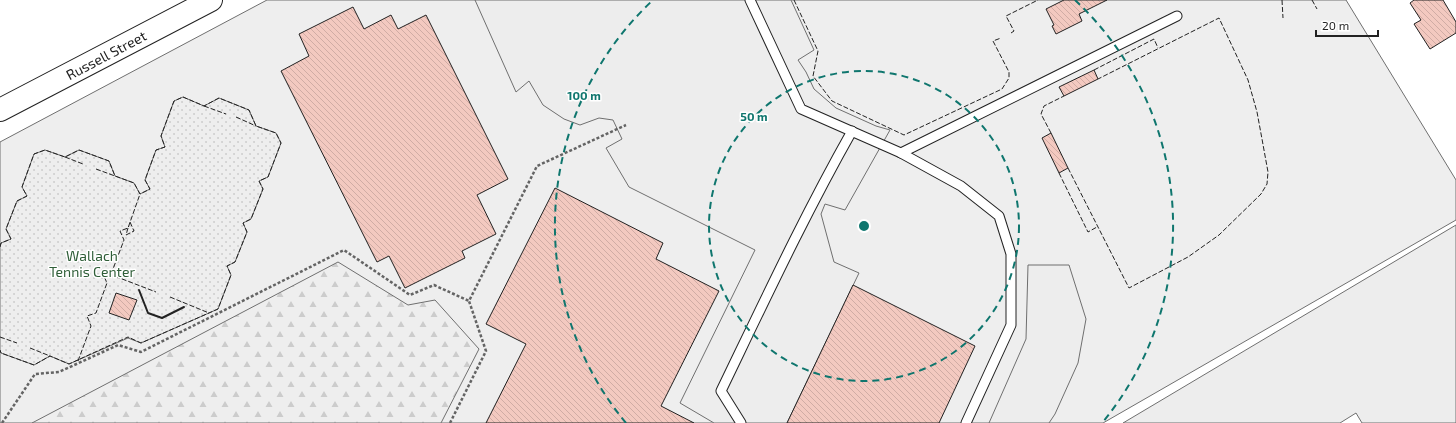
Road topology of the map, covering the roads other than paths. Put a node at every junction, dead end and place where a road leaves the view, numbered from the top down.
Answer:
1 (211, 0) edge
2 (750, 0) edge
3 (1177, 16) dead end
4 (0, 110) edge
5 (852, 131) junction
6 (901, 153) junction
7 (741, 423) edge
8 (966, 423) edge

1 - 4 main road, Russell Street
2 - 5 lane
3 - 6 lane
5 - 6 lane
5 - 7 lane
6 - 8 lane

